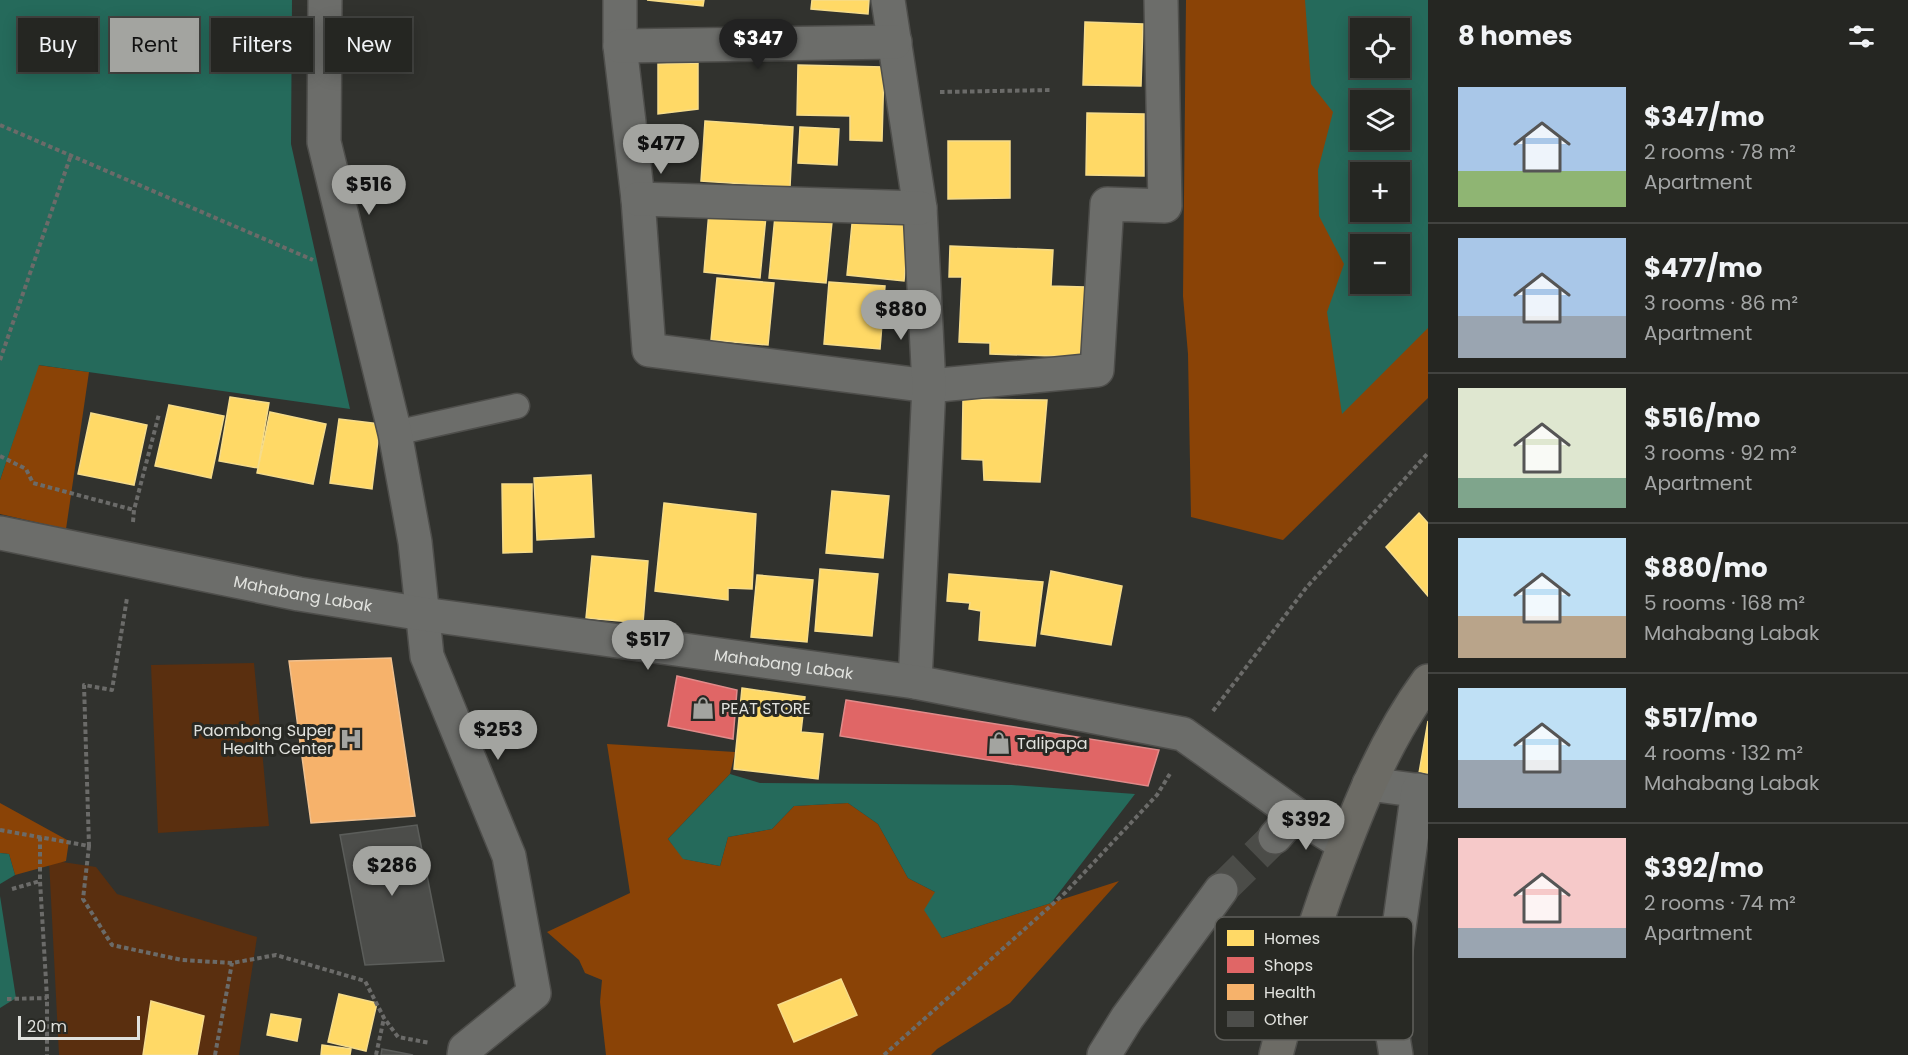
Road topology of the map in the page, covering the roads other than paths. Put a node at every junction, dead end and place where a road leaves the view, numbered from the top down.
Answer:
1 (325, 0) edge
2 (621, 0) edge
3 (888, 0) edge
4 (1161, 0) edge
5 (895, 42) junction
6 (620, 46) junction
7 (639, 199) junction
8 (920, 208) junction
9 (929, 386) junction
10 (517, 406) dead end
11 (395, 433) junction
12 (0, 533) edge
13 (423, 614) junction
14 (1428, 681) edge
15 (915, 682) junction
16 (1369, 784) junction
17 (1423, 791) edge
18 (1344, 844) junction
19 (1221, 890) tunnel mouth
20 (1318, 917) edge
21 (1403, 917) edge
22 (1280, 1040) edge
23 (1394, 1040) edge
24 (464, 1052) edge
25 (1104, 1055) edge
26 (1276, 1055) edge
27 (1396, 1055) edge

1 - 11 street
2 - 6 street
3 - 5 street
4 - 9 street
5 - 6 street
5 - 8 street
6 - 7 street
7 - 8 street
7 - 9 street
8 - 9 street
9 - 15 street
10 - 11 lane
11 - 13 street
12 - 13 street, Mahabang Labak
13 - 15 street, Mahabang Labak
13 - 24 street
14 - 16 main road
15 - 18 street, Mahabang Labak
16 - 17 street
16 - 18 main road
17 - 21 street
18 - 20 main road
19 - 25 street
22 - 26 main road
23 - 27 street

